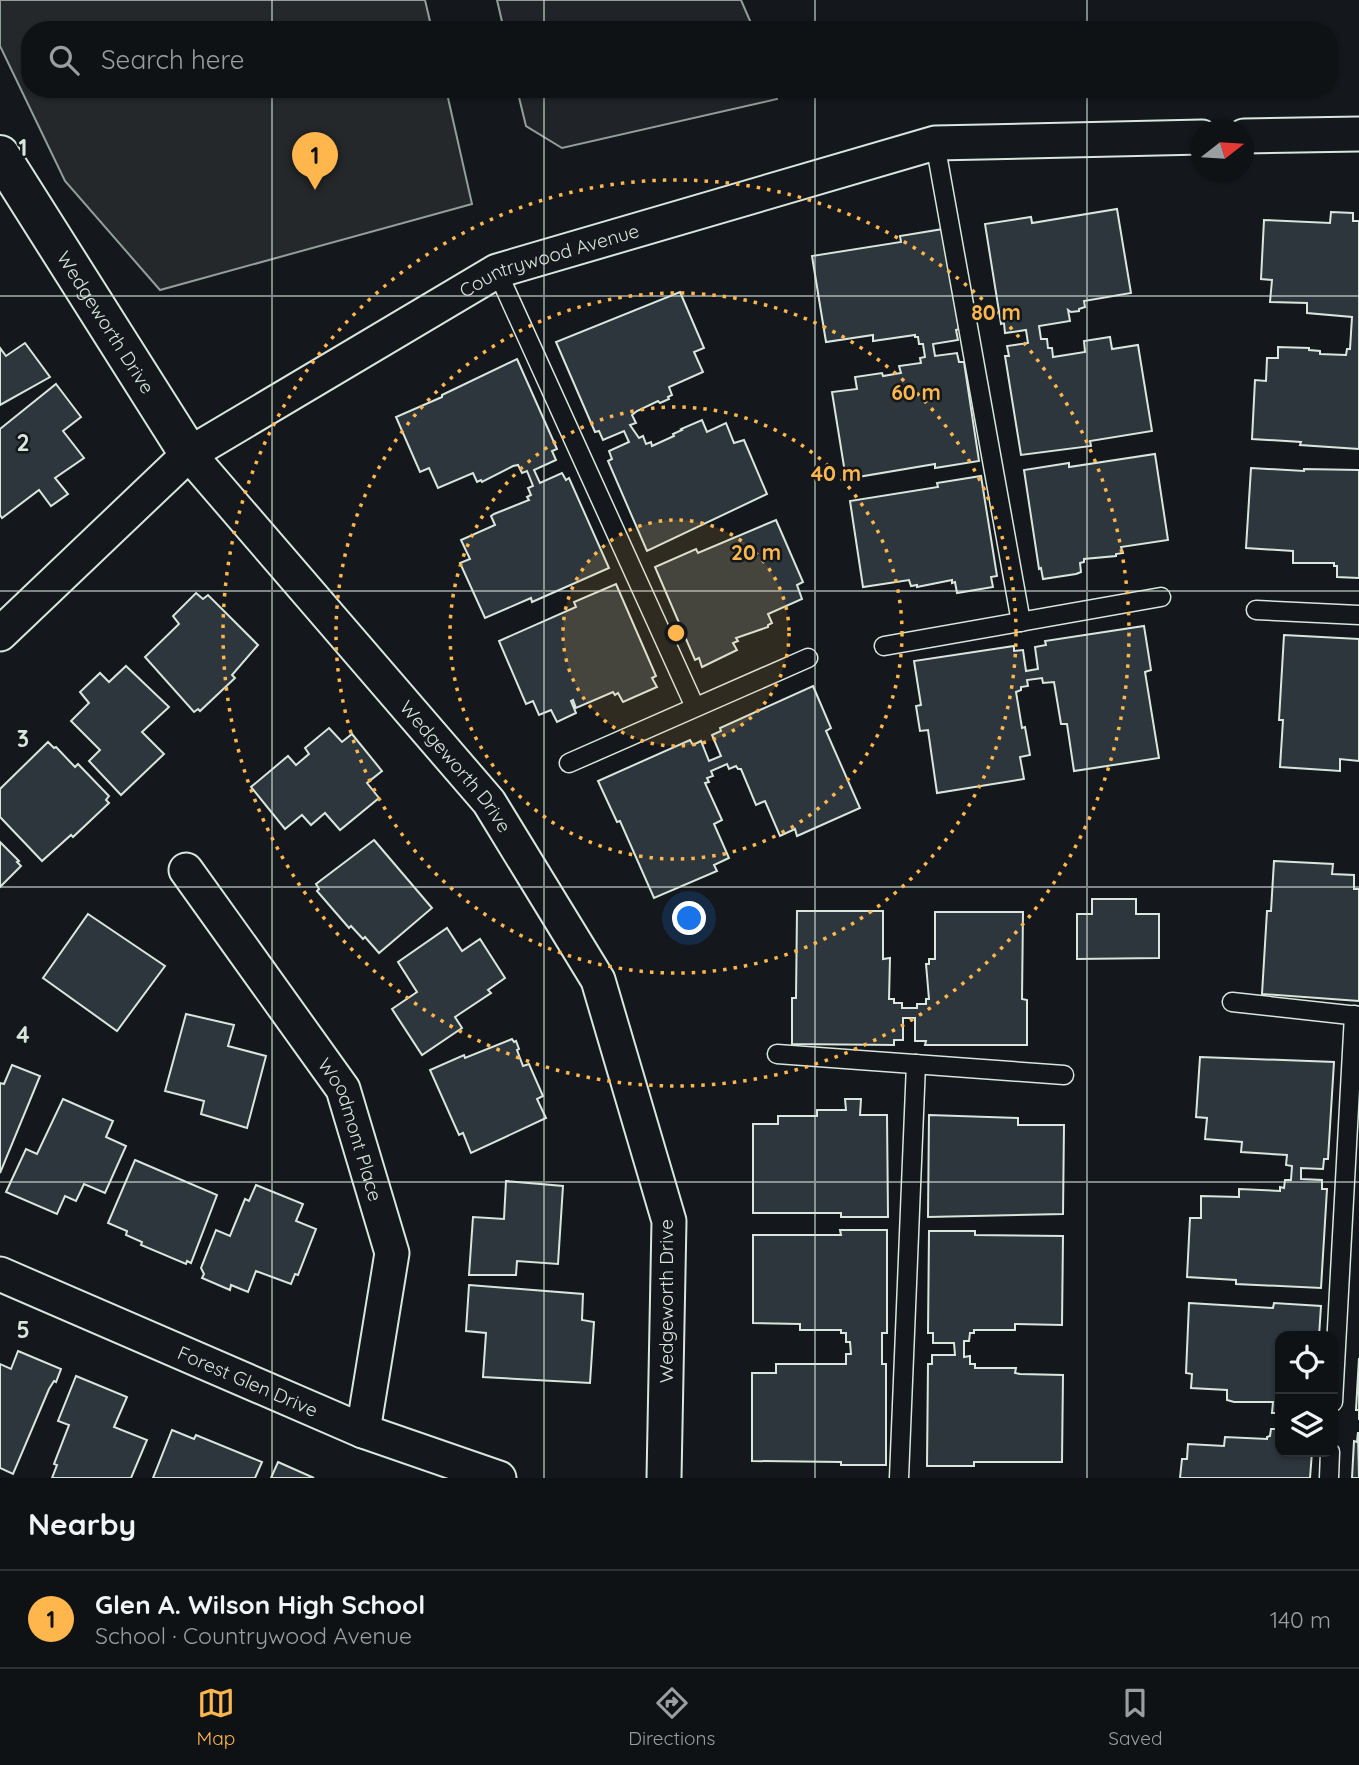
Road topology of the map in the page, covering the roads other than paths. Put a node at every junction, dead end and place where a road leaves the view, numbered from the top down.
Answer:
1 (1359, 134) edge
2 (1254, 136) edge
3 (1191, 137) edge
4 (936, 143) junction
5 (0, 155) edge
6 (497, 271) junction
7 (189, 454) junction
8 (1161, 597) dead end
9 (1256, 610) dead end
10 (1359, 615) edge
11 (1021, 622) junction
12 (0, 634) edge
13 (884, 646) dead end
14 (808, 658) dead end
15 (695, 707) junction
16 (569, 763) dead end
17 (186, 870) dead end
18 (1232, 1002) dead end
19 (1356, 1015) edge
20 (777, 1054) dead end
21 (916, 1064) junction
22 (1064, 1074) dead end
23 (0, 1274) edge
24 (1333, 1394) edge
25 (363, 1431) junction
26 (1330, 1457) edge
27 (499, 1478) edge
28 (664, 1478) edge
29 (899, 1478) edge
30 (1329, 1478) edge

1 - 2 street
3 - 4 street, Countrywood Avenue
4 - 6 street, Countrywood Avenue
4 - 11 lane
5 - 7 street, Wedgeworth Drive
6 - 7 street, Countrywood Avenue
6 - 15 lane
7 - 12 street, Countrywood Avenue
7 - 28 street, Wedgeworth Drive
8 - 11 lane
9 - 10 lane
11 - 13 lane
14 - 15 lane
15 - 16 lane
17 - 25 street, Woodmont Place
18 - 19 lane
19 - 24 lane
20 - 21 lane
21 - 22 lane
21 - 29 lane
23 - 25 street, Forest Glen Drive
25 - 27 street, Forest Glen Drive
26 - 30 lane

